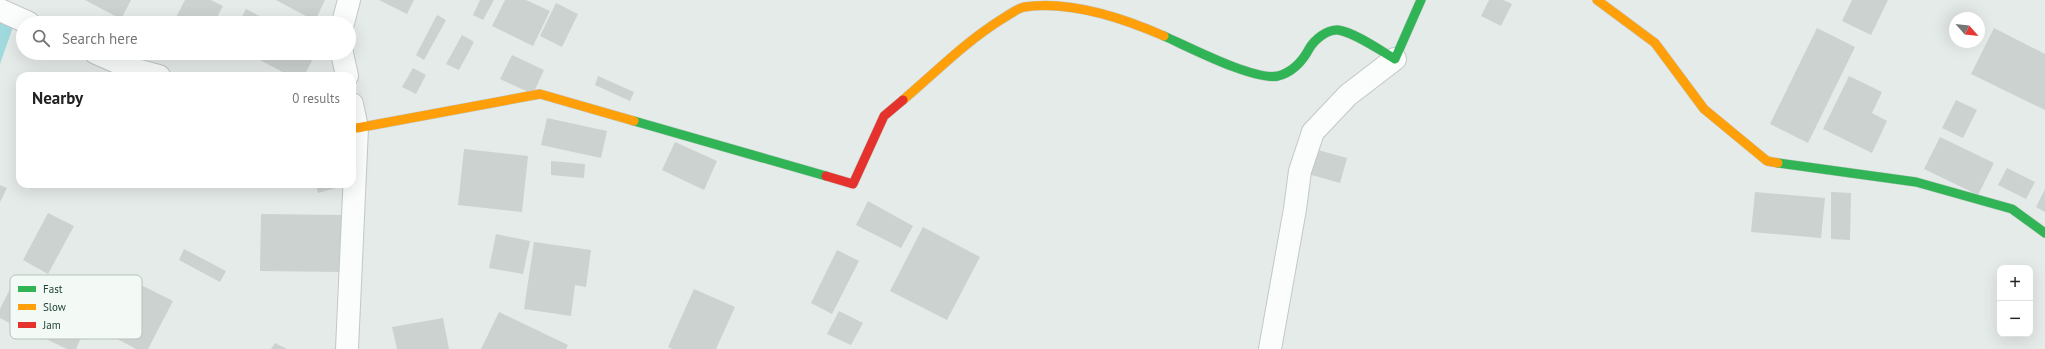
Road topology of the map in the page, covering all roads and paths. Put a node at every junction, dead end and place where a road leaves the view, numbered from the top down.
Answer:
1 (349, 0) edge
2 (1421, 0) edge
3 (1597, 0) edge
4 (0, 10) edge
5 (345, 16) edge
6 (16, 17) edge
7 (1395, 59) junction
8 (112, 60) edge
9 (344, 60) edge
10 (144, 72) edge
11 (346, 72) edge
12 (356, 127) edge
13 (352, 188) edge
14 (2045, 233) edge
15 (348, 349) edge
16 (1270, 349) edge

1 - 5 street
2 - 7 street
3 - 14 street
4 - 6 street
7 - 12 street
7 - 16 street
8 - 10 street
9 - 11 street
13 - 15 street

